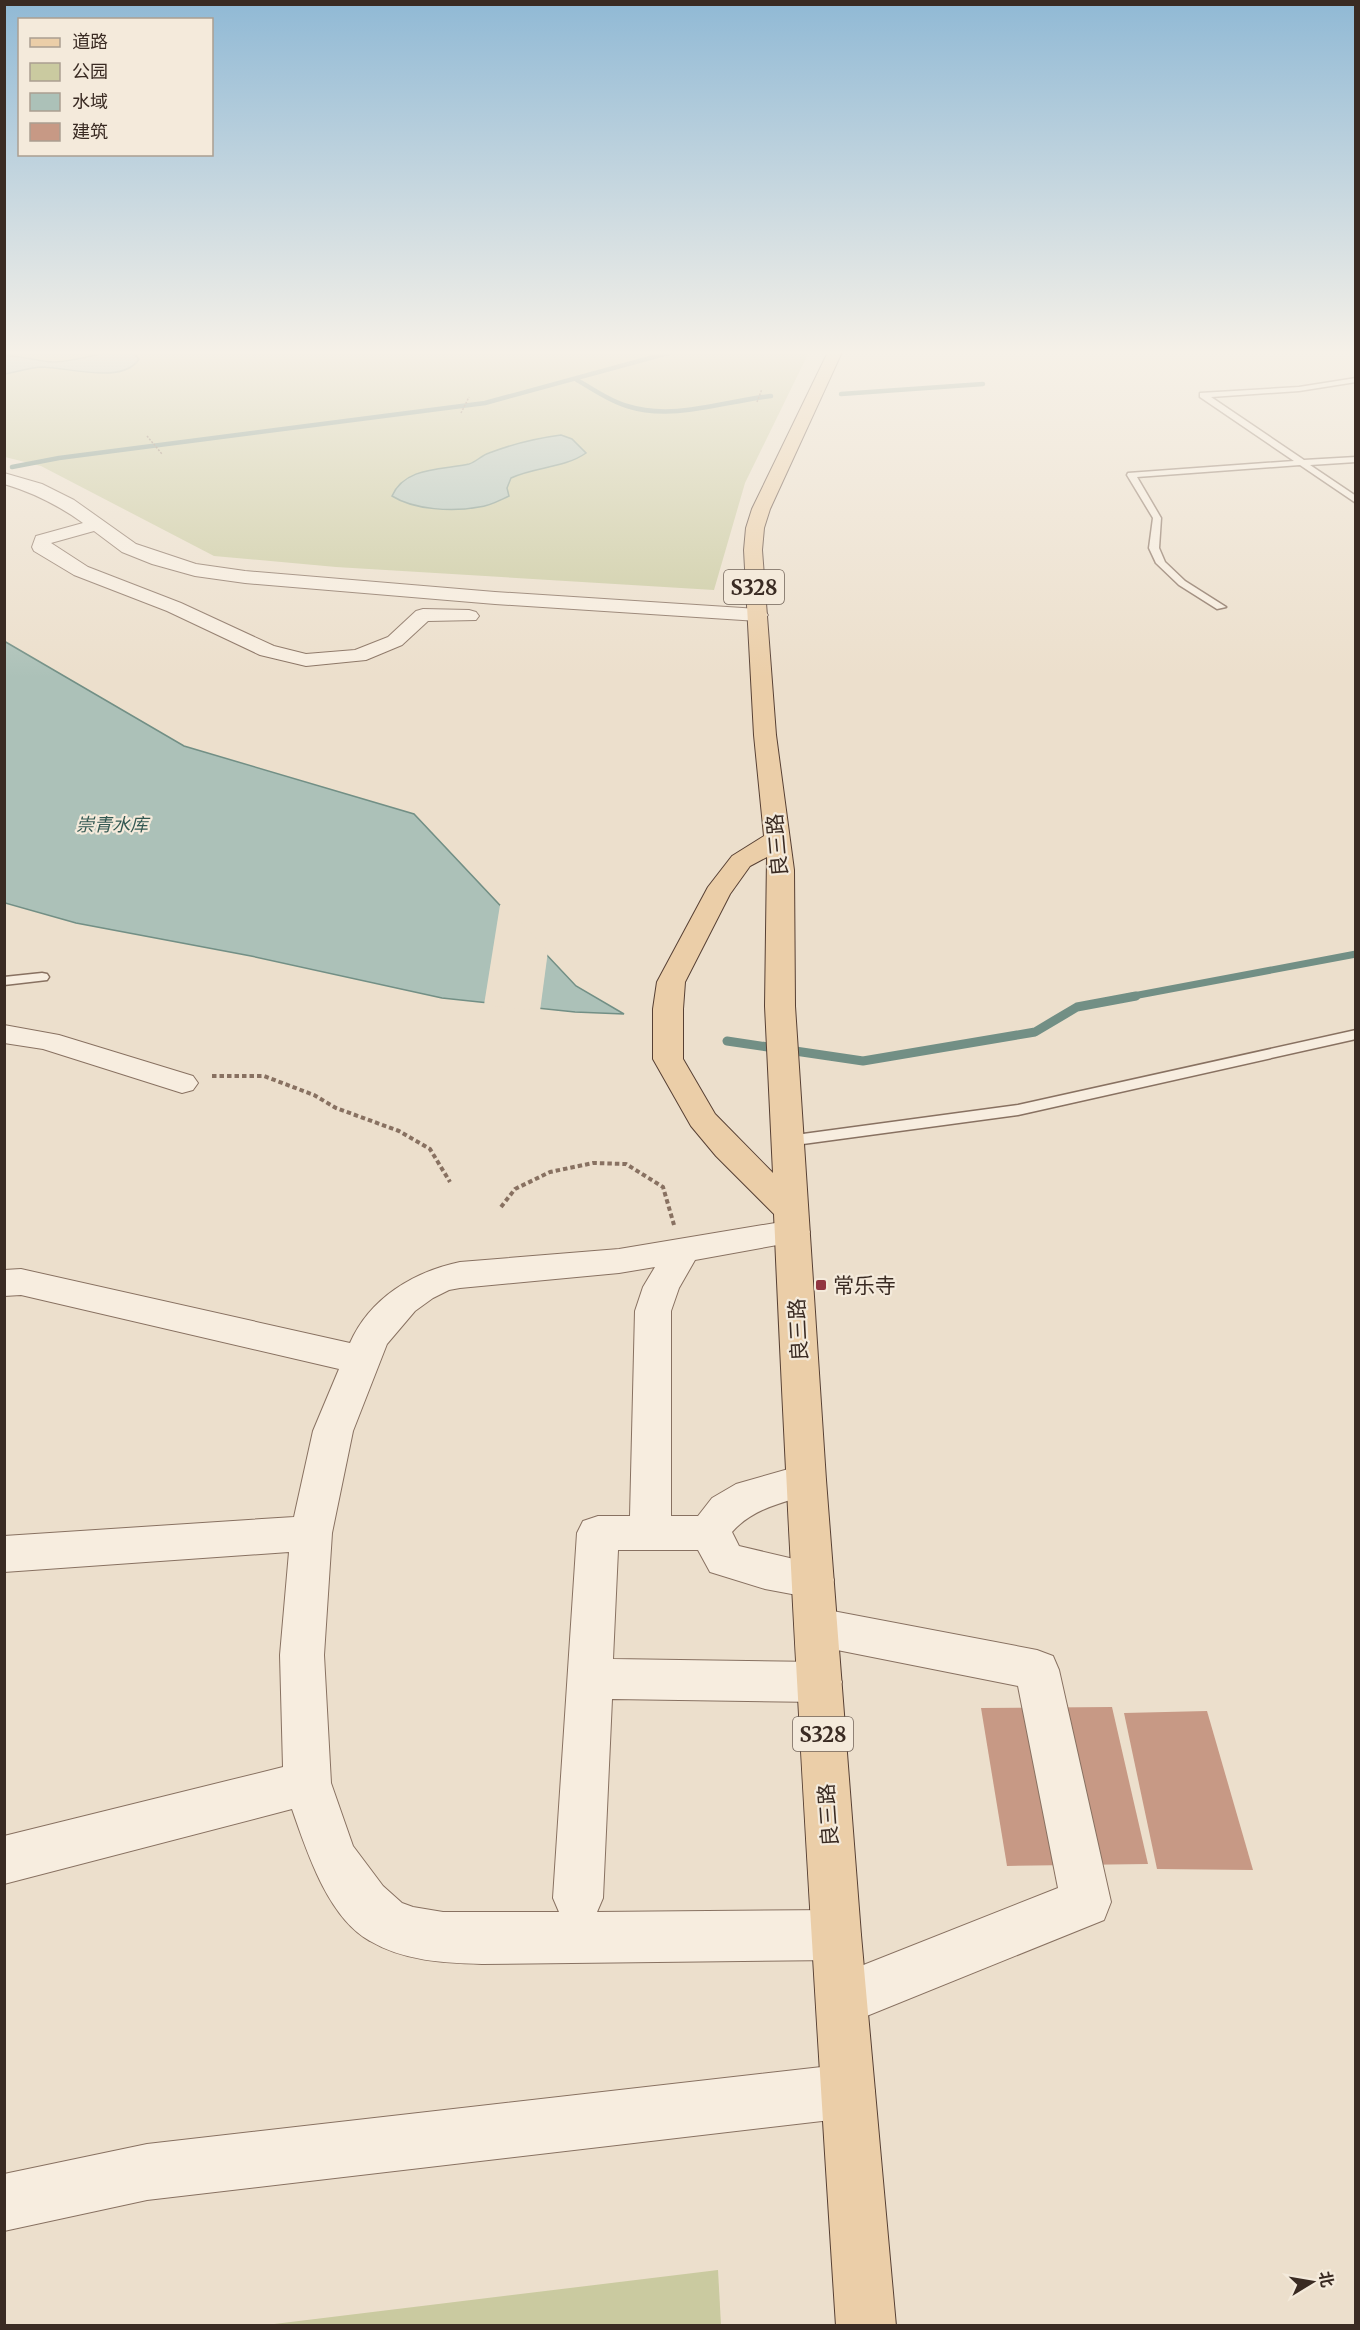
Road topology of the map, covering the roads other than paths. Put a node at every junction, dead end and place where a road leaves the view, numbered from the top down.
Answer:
1 (784, 461) edge
2 (1324, 461) edge
3 (1301, 462) junction
4 (4, 478) edge
5 (1356, 500) edge
6 (97, 525) junction
7 (495, 598) junction
8 (1221, 607) dead end
9 (758, 615) junction
10 (778, 839) junction
11 (42, 977) dead end
12 (4, 981) edge
13 (5, 1034) edge
14 (1356, 1034) edge
15 (182, 1083) road end
16 (788, 1141) junction
17 (792, 1221) junction
18 (684, 1250) junction
19 (4, 1283) edge
20 (361, 1360) junction
21 (806, 1480) junction
22 (311, 1533) junction
23 (650, 1533) junction
24 (710, 1533) junction
25 (4, 1554) edge
26 (813, 1580) junction
27 (817, 1627) junction
28 (589, 1679) junction
29 (819, 1682) junction
30 (307, 1783) junction
31 (4, 1860) edge
32 (578, 1898) dead end
33 (836, 1935) junction
34 (842, 2000) junction
35 (848, 2091) junction
36 (4, 2203) edge
37 (866, 2325) edge

1 - 9 main road, 良三路 / S328
2 - 3 lane
3 - 5 lane
3 - 8 lane
4 - 6 street
6 - 7 street
6 - 7 street
7 - 9 street
9 - 10 main road, 良三路 / S328
10 - 16 main road, 良三路 / S328
10 - 17 main road
11 - 12 lane
13 - 15 street
14 - 16 lane
16 - 17 main road, 良三路 / S328
17 - 18 street
17 - 21 main road, 良三路 / S328
18 - 20 street
18 - 23 street
19 - 20 street
20 - 22 street
21 - 24 street
21 - 26 main road, 良三路 / S328
22 - 25 street
22 - 30 street
23 - 24 street
23 - 28 street
24 - 26 street
26 - 27 main road, 良三路 / S328
27 - 29 main road, 良三路 / S328
27 - 34 street
28 - 29 street
28 - 32 street
29 - 33 main road, 良三路 / S328
30 - 31 street
30 - 33 street
33 - 34 main road, 良三路 / S328
34 - 35 main road, 良三路 / S328
35 - 36 street
35 - 37 main road, 良三路 / S328

